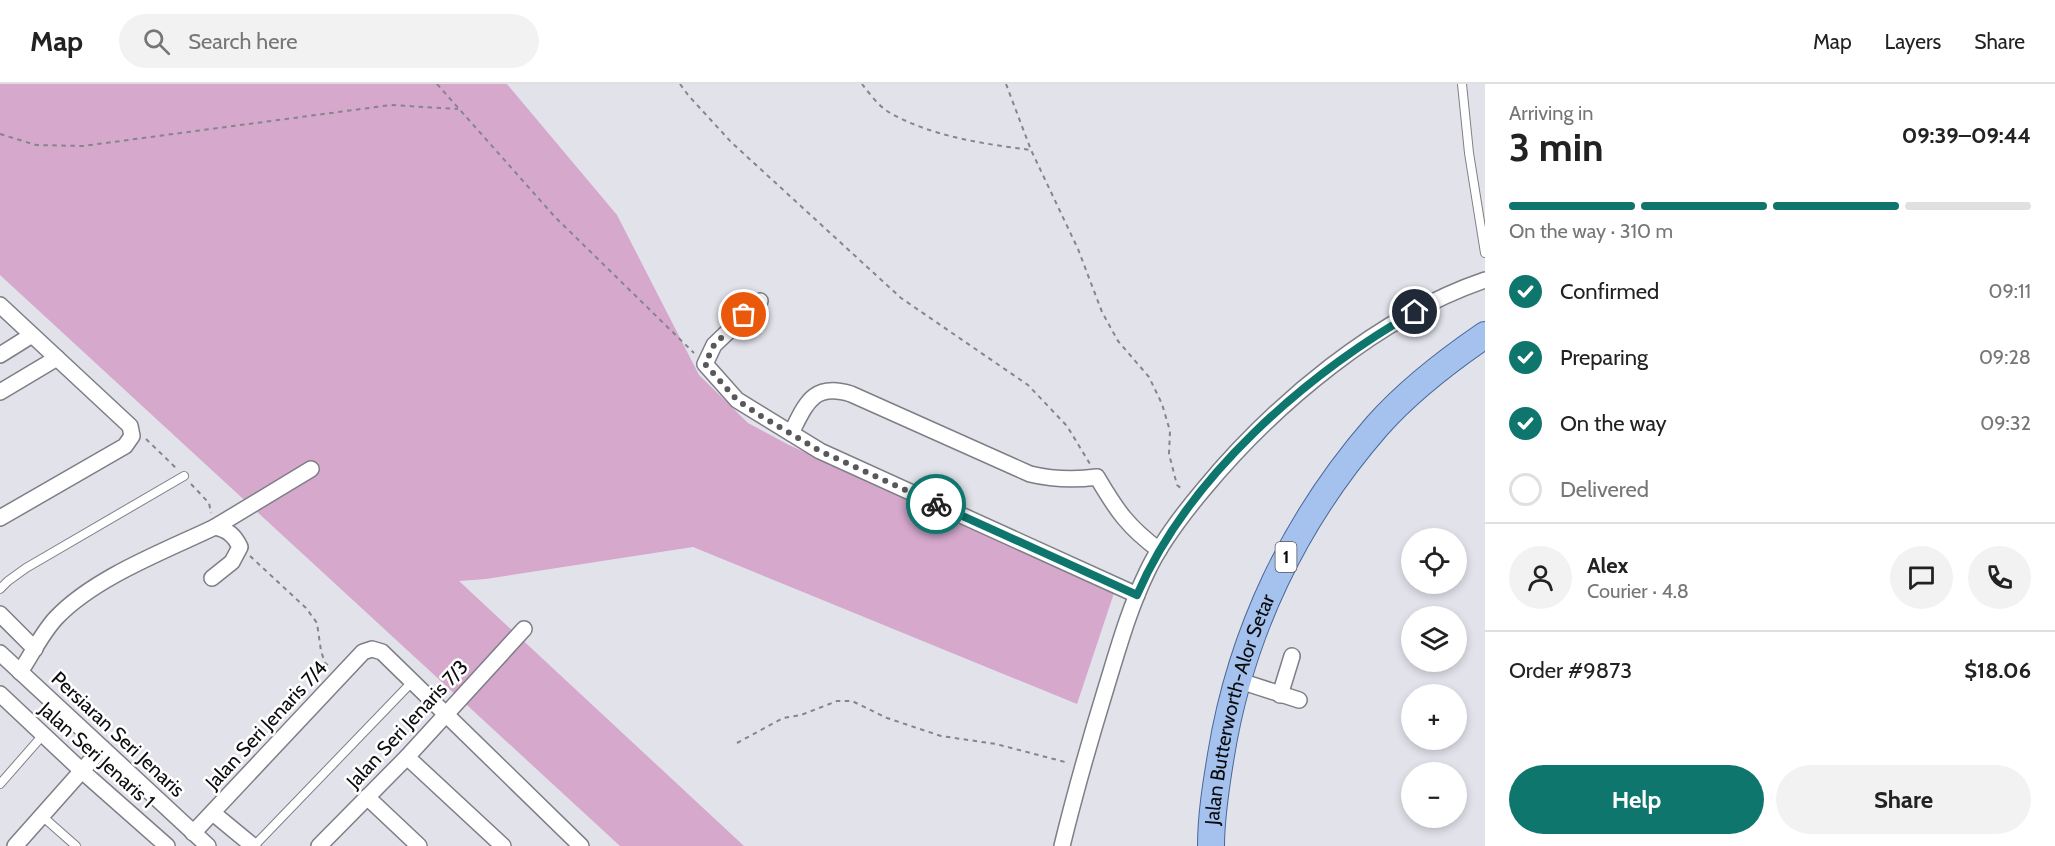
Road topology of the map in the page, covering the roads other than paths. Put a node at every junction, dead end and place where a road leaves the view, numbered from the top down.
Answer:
1 (1462, 84) edge
2 (1485, 252) edge
3 (1485, 280) edge
4 (760, 301) dead end
5 (2, 311) edge
6 (32, 335) junction
7 (1485, 335) edge
8 (0, 355) edge
9 (57, 358) junction
10 (0, 392) edge
11 (791, 433) junction
12 (311, 469) dead end
13 (184, 476) dead end
14 (0, 518) edge
15 (215, 527) junction
16 (1159, 550) junction
17 (212, 578) dead end
18 (0, 589) edge
19 (1137, 595) junction
20 (0, 614) edge
21 (524, 629) dead end
22 (35, 649) junction
23 (0, 653) edge
24 (1292, 656) dead end
25 (20, 672) junction
26 (1237, 680) junction
27 (412, 682) junction
28 (0, 695) edge
29 (1280, 695) junction
30 (1299, 700) dead end
31 (445, 714) junction
32 (43, 735) junction
33 (102, 748) junction
34 (407, 757) junction
35 (81, 771) junction
36 (0, 784) edge
37 (367, 797) junction
38 (213, 813) junction
39 (42, 816) junction
40 (193, 833) junction
41 (15, 846) edge
42 (76, 846) edge
43 (167, 846) edge
44 (208, 846) edge
45 (254, 846) edge
46 (320, 846) edge
47 (419, 846) edge
48 (504, 846) edge
49 (581, 846) edge
50 (1062, 846) edge
51 (1211, 846) edge

1 - 2 lane
3 - 16 street
4 - 11 street
5 - 6 street
6 - 8 street
6 - 9 street
7 - 26 main road, Jalan Butterworth-Alor Setar / 1
9 - 10 street
9 - 14 street
11 - 16 street
11 - 19 street
12 - 15 street
13 - 18 lane
15 - 17 street
15 - 22 street
16 - 19 street
19 - 50 street
20 - 22 street
21 - 31 street, Jalan Seri Jenaris 7/3
22 - 25 street
23 - 25 street, Persiaran Seri Jenaris
24 - 29 street
25 - 33 street, Persiaran Seri Jenaris
26 - 29 street
26 - 51 main road, Jalan Butterworth-Alor Setar / 1
27 - 31 street
27 - 38 street, Jalan Seri Jenaris 7/4
27 - 45 lane
28 - 32 street, Jalan Seri Jenaris 1
29 - 30 street
31 - 34 street, Jalan Seri Jenaris 7/3
31 - 49 street
32 - 35 street, Jalan Seri Jenaris 1
32 - 36 lane
33 - 35 street
33 - 40 street, Persiaran Seri Jenaris
34 - 37 street, Jalan Seri Jenaris 7/3
34 - 48 street
35 - 39 street
35 - 43 street, Jalan Seri Jenaris 1
37 - 46 street, Jalan Seri Jenaris 7/3
37 - 47 street
38 - 40 street, Jalan Seri Jenaris 7/4
38 - 45 street
39 - 41 street
39 - 42 lane
40 - 44 street, Persiaran Seri Jenaris

